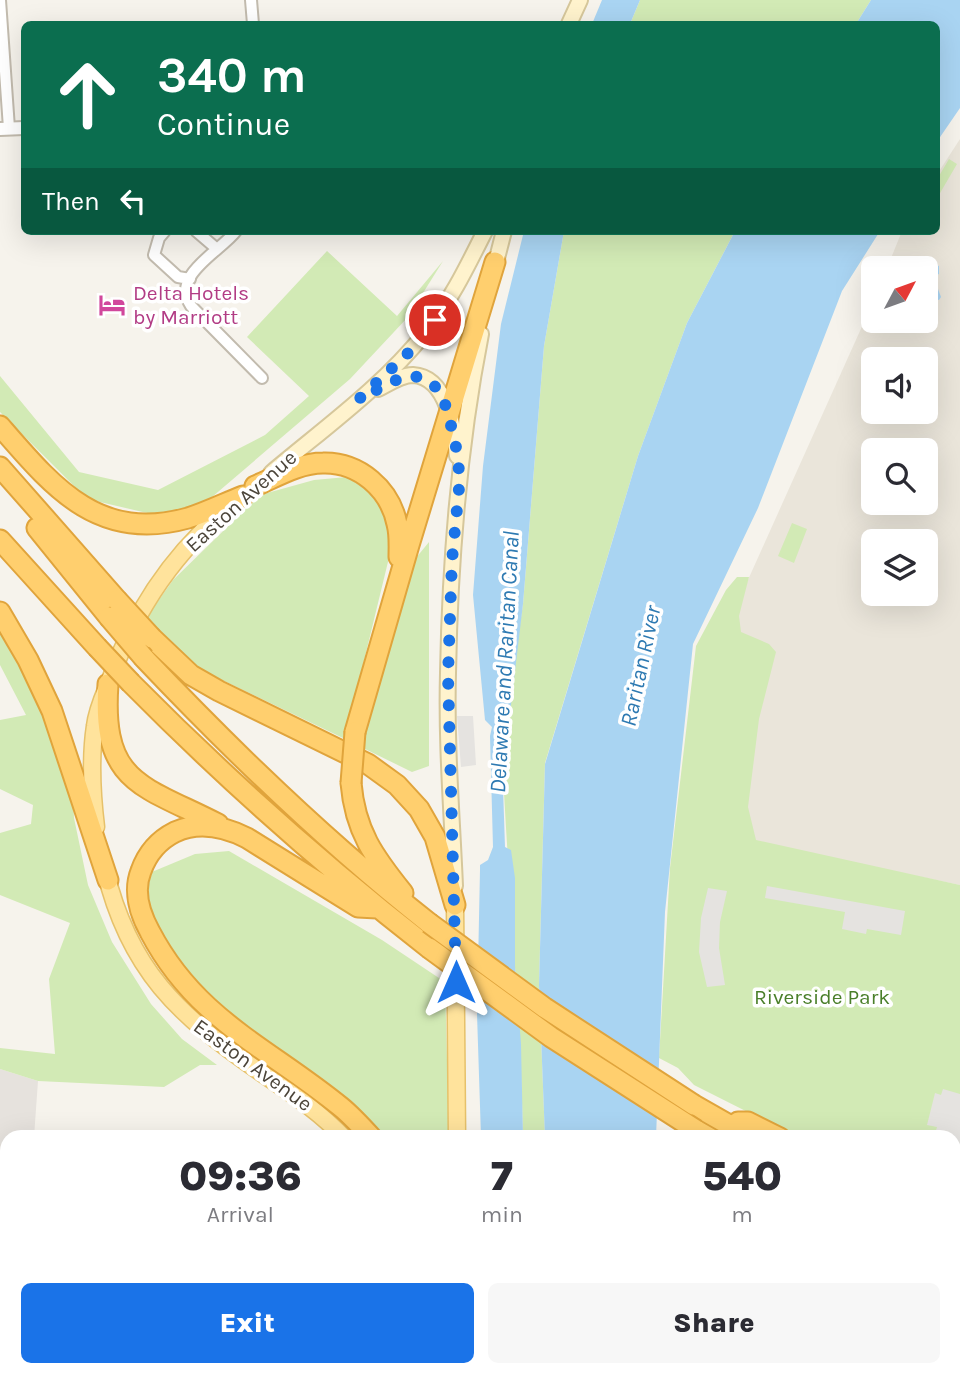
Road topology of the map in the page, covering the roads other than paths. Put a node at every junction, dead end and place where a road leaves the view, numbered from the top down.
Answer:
1 (0, 0) edge
2 (251, 0) edge
3 (580, 0) edge
4 (253, 21) edge
5 (570, 21) edge
6 (5, 129) edge
7 (162, 235) edge
8 (201, 235) edge
9 (232, 235) edge
10 (483, 235) edge
11 (503, 235) edge
12 (217, 249) junction
13 (495, 262) junction
14 (190, 279) junction
15 (262, 378) dead end
16 (359, 399) junction
17 (448, 414) junction
18 (0, 426) edge
19 (0, 467) edge
20 (460, 478) junction
21 (0, 480) edge
22 (249, 491) junction
23 (0, 540) edge
24 (399, 579) junction
25 (113, 609) junction
26 (0, 612) edge
27 (108, 684) junction
28 (233, 831) junction
29 (108, 880) junction
30 (455, 905) junction
31 (377, 908) junction
32 (426, 921) junction
33 (723, 1122) junction
34 (336, 1130) edge
35 (364, 1130) edge
36 (457, 1130) edge
37 (697, 1130) edge
38 (737, 1130) edge
39 (764, 1130) edge

1 - 6 street
2 - 4 street
3 - 5 main road
7 - 14 street
8 - 12 street
9 - 12 street
10 - 16 main road, Easton Avenue
11 - 13 main road
12 - 14 street
13 - 17 highway
13 - 20 main road
14 - 15 street
16 - 17 main road
16 - 22 main road, Easton Avenue
17 - 20 main road
17 - 24 highway
18 - 22 highway
19 - 25 highway
20 - 30 main road
21 - 25 highway
22 - 24 highway
22 - 27 main road, Easton Avenue
23 - 31 highway, bridge
24 - 32 highway, bridge
25 - 30 highway, bridge
25 - 32 highway, bridge
26 - 29 highway
27 - 28 highway
27 - 29 main road, Easton Avenue
28 - 31 highway
28 - 35 highway
29 - 34 main road, Easton Avenue
30 - 36 main road
31 - 37 highway, bridge
32 - 33 highway, bridge
33 - 38 highway
33 - 39 highway

